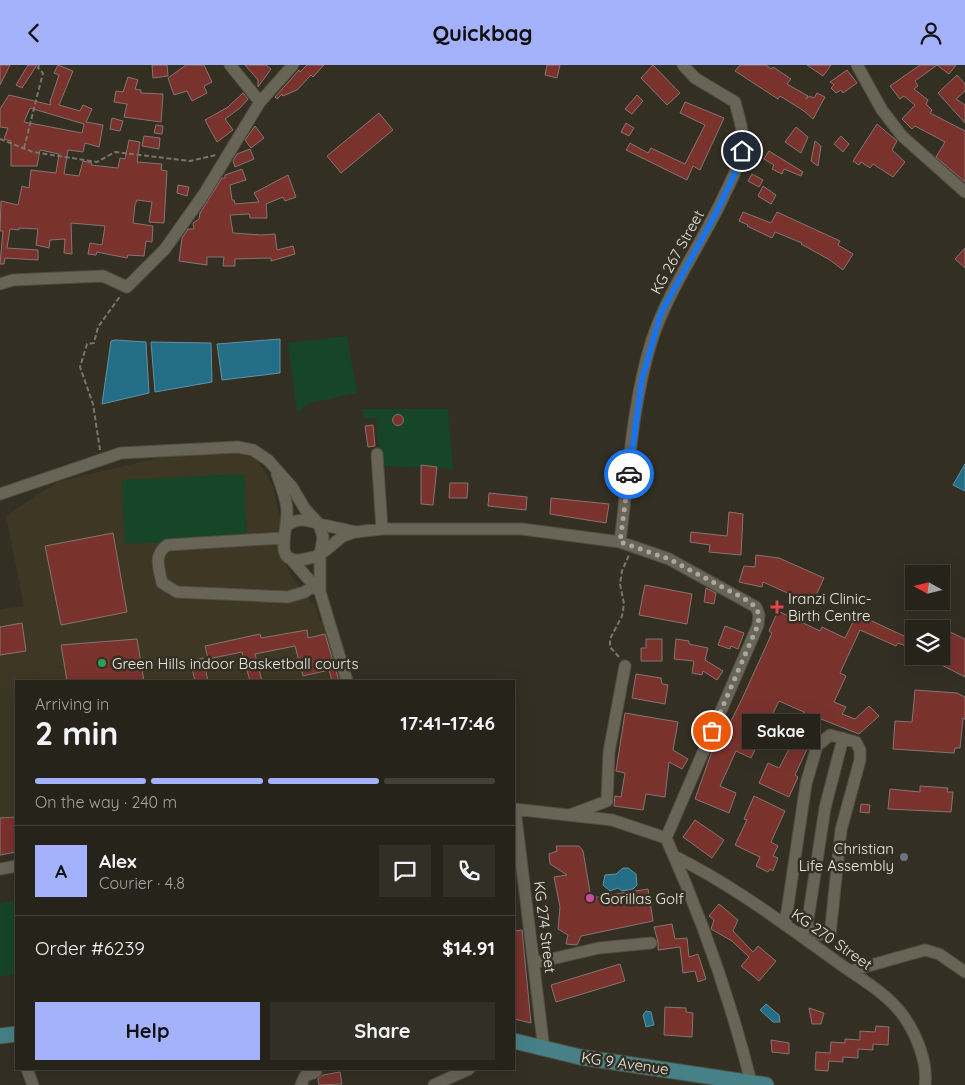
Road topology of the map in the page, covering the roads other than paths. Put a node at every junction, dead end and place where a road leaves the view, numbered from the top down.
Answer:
1 (230, 65) edge
2 (292, 65) edge
3 (683, 65) edge
4 (857, 65) edge
5 (260, 102) junction
6 (965, 192) edge
7 (0, 284) edge
8 (377, 454) dead end
9 (276, 470) junction
10 (0, 494) edge
11 (319, 524) junction
12 (286, 527) junction
13 (382, 529) junction
14 (356, 532) junction
15 (282, 538) junction
16 (620, 542) junction
17 (320, 555) junction
18 (290, 558) junction
19 (317, 588) junction
20 (624, 666) road end
21 (347, 680) edge
22 (843, 738) junction
23 (515, 809) edge
24 (570, 815) junction
25 (515, 817) edge
26 (666, 838) junction
27 (674, 856) junction
28 (15, 866) edge
29 (0, 869) edge
30 (785, 925) junction
31 (804, 931) junction
32 (652, 943) dead end
33 (534, 963) junction
34 (850, 971) junction
35 (965, 973) edge
36 (15, 1034) edge
37 (0, 1036) edge
38 (517, 1045) edge
39 (544, 1050) junction
40 (27, 1070) edge
41 (468, 1070) edge
42 (316, 1072) dead end
43 (751, 1082) junction
44 (33, 1085) edge
45 (301, 1085) edge
46 (434, 1085) edge
47 (766, 1085) edge
48 (925, 1085) edge

1 - 5 street
2 - 5 street
3 - 16 street, KG 267 Street
4 - 6 street
5 - 7 street
8 - 13 street
9 - 10 street
9 - 11 street
9 - 12 street
11 - 12 street
11 - 14 street
11 - 17 street
12 - 15 street
13 - 14 street
13 - 16 street
14 - 17 street
15 - 18 street
15 - 19 street
16 - 26 street
17 - 18 street
17 - 19 street
18 - 19 street
19 - 21 street
20 - 24 street
22 - 30 street
22 - 31 street
22 - 31 street
23 - 24 street
24 - 26 street
25 - 33 street, KG 274 Street
26 - 27 street
27 - 30 street, KG 270 Street
27 - 43 street
28 - 29 street
30 - 31 street, KG 270 Street
31 - 34 street, KG 270 Street
32 - 33 street
33 - 39 street, KG 274 Street
34 - 35 street
34 - 48 street, KG 270 Street
36 - 37 main road
38 - 39 main road, KG 9 Avenue
39 - 43 main road, KG 9 Avenue
40 - 44 street
41 - 46 street
42 - 45 street
43 - 47 main road, KG 9 Avenue

